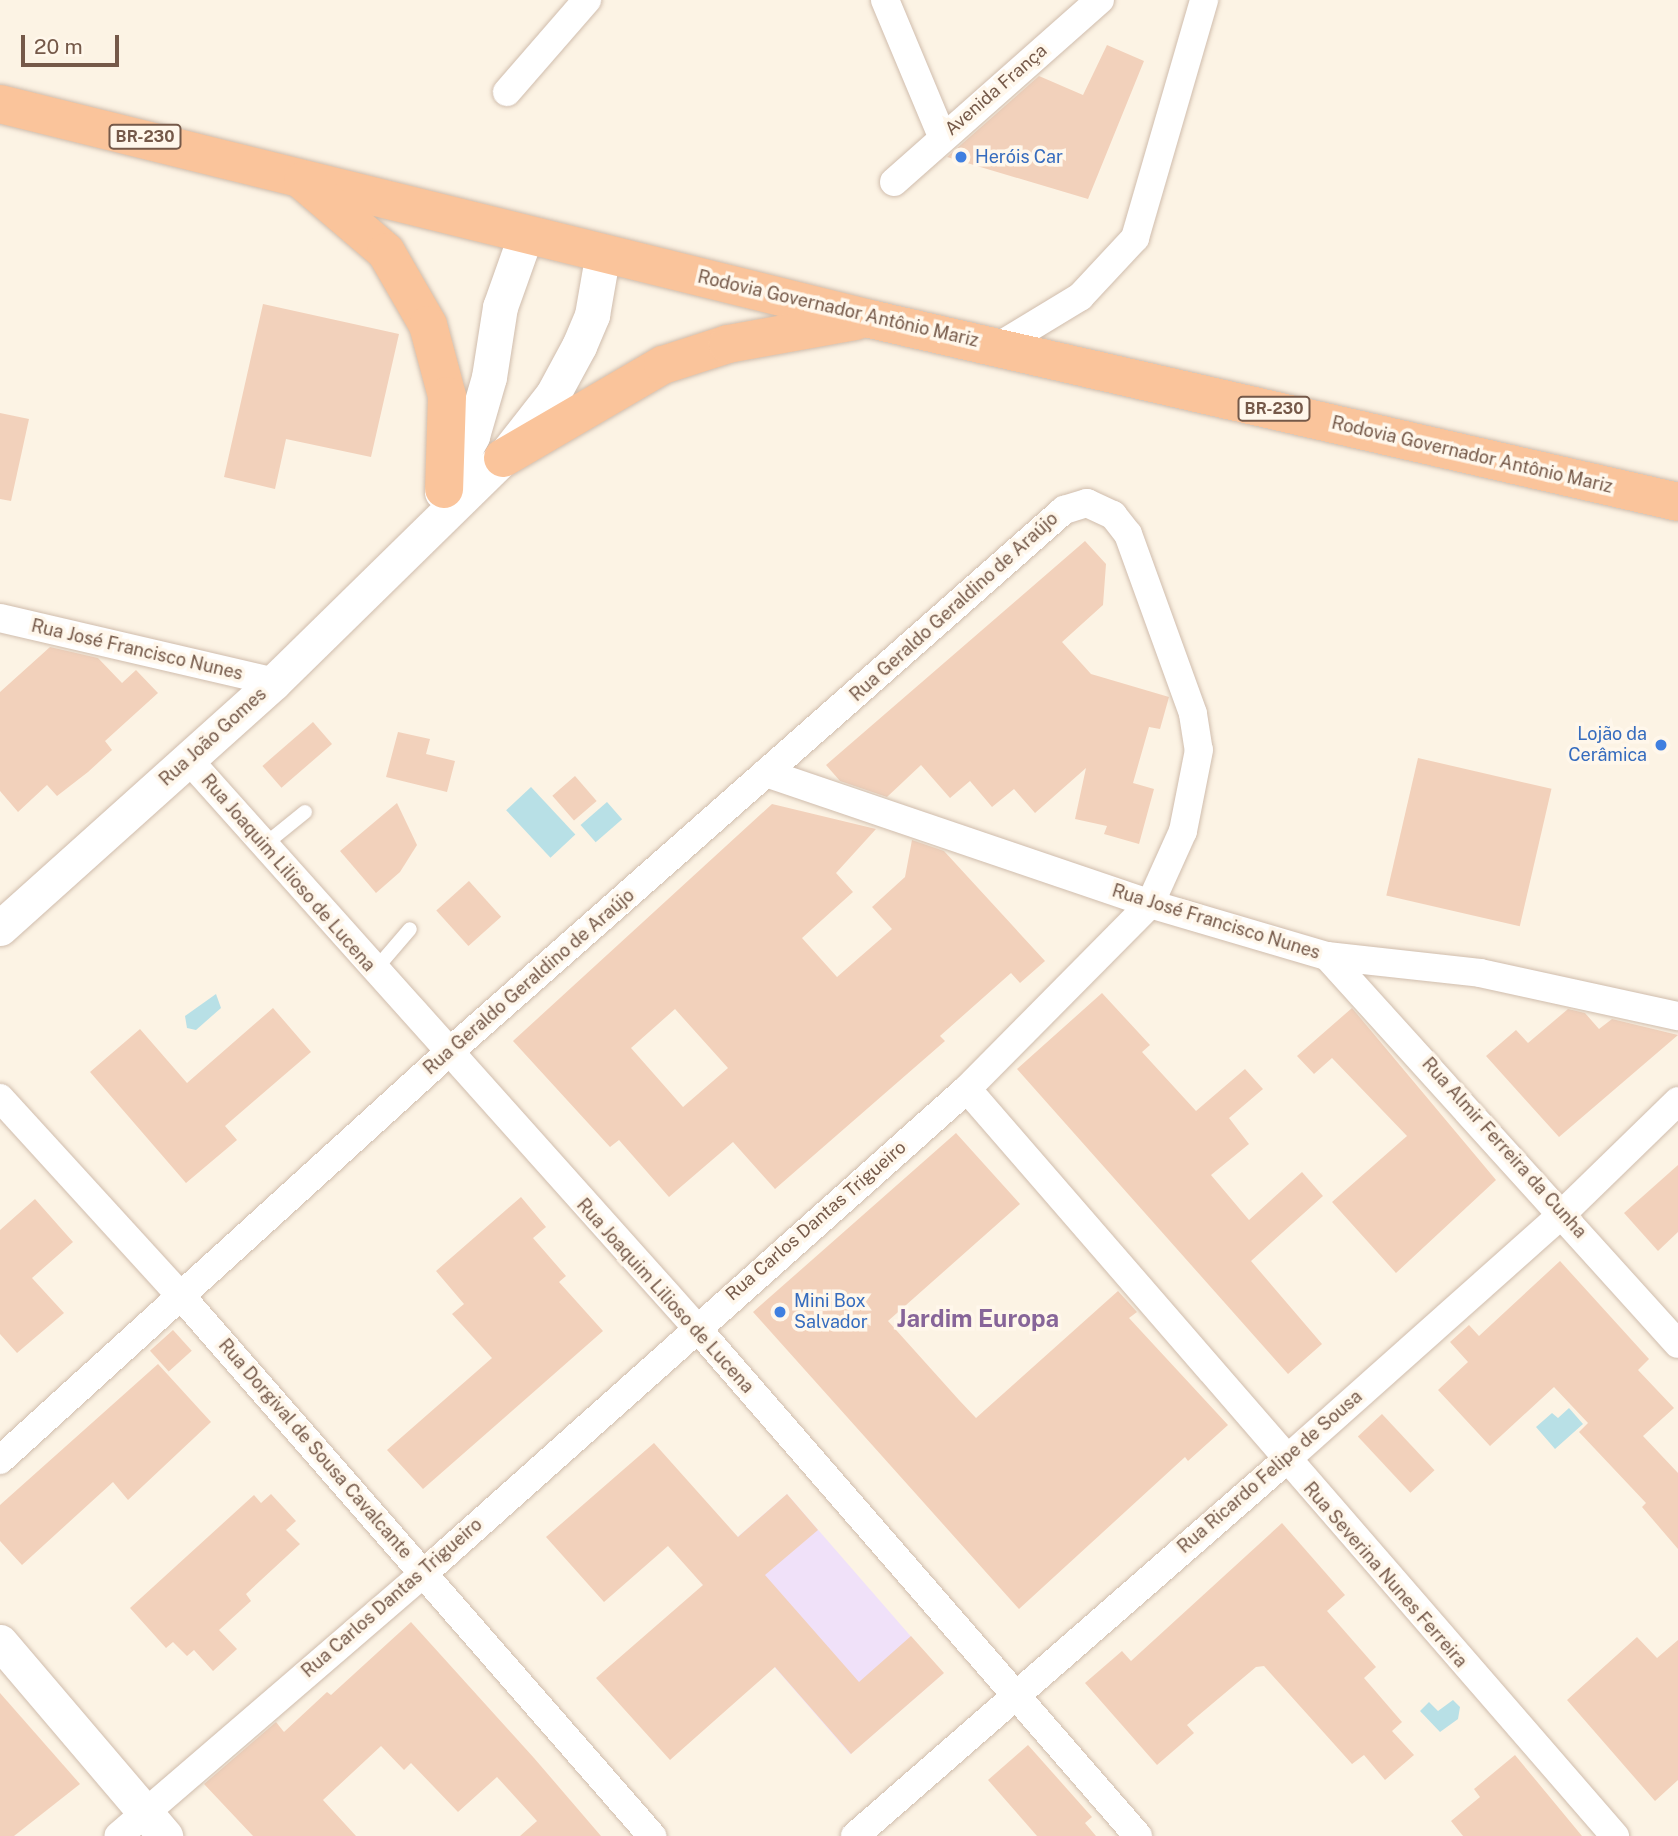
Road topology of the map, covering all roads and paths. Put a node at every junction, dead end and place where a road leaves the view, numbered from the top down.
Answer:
1 (587, 0) edge
2 (885, 0) edge
3 (1100, 0) edge
4 (1204, 0) edge
5 (507, 92) dead end
6 (0, 104) edge
7 (942, 136) junction
8 (290, 171) junction
9 (894, 182) dead end
10 (526, 234) junction
11 (603, 252) junction
12 (870, 319) junction
13 (999, 346) junction
14 (503, 458) junction
15 (444, 489) junction
16 (1678, 502) edge
17 (1064, 510) joint
18 (418, 538) junction
19 (0, 618) edge
20 (274, 682) junction
21 (188, 759) junction
22 (766, 774) junction
23 (305, 812) dead end
24 (263, 846) junction
25 (1150, 904) junction
26 (0, 928) edge
27 (410, 929) dead end
28 (1327, 956) junction
29 (374, 971) junction
30 (1678, 1016) edge
31 (447, 1054) junction
32 (967, 1089) junction
33 (0, 1098) edge
34 (1678, 1101) edge
35 (1564, 1212) junction
36 (181, 1296) junction
37 (696, 1327) junction
38 (1678, 1344) edge
39 (0, 1460) edge
40 (1285, 1461) junction
41 (424, 1573) junction
42 (0, 1642) edge
43 (1013, 1696) junction
44 (155, 1824) edge
45 (118, 1836) edge
46 (652, 1836) edge
47 (855, 1836) edge
48 (1138, 1836) edge
49 (1615, 1836) edge

1 - 5 street
2 - 7 street
3 - 7 street, Avenida França
4 - 13 street
6 - 8 highway, Rodovia Governador Antônio Mariz / BR-230
7 - 9 street, Avenida França
8 - 10 highway, Rodovia Governador Antônio Mariz / BR-230
8 - 15 highway
10 - 11 highway, Rodovia Governador Antônio Mariz / BR-230
10 - 15 street
11 - 12 highway, Rodovia Governador Antônio Mariz / BR-230
11 - 14 street, Rua João Gomes
12 - 13 highway, Rodovia Governador Antônio Mariz / BR-230
12 - 14 highway
13 - 16 highway, Rodovia Governador Antônio Mariz / BR-230
14 - 18 street, Rua João Gomes
15 - 18 street
17 - 22 street, Rua Geraldo Geraldino de Araújo
17 - 25 street, Rua Carlos Dantas Trigueiro
18 - 20 street, Rua João Gomes
19 - 20 street, Rua José Francisco Nunes
20 - 21 street, Rua João Gomes
21 - 24 street, Rua Joaquim Lilioso de Lucena
21 - 26 street, Rua João Gomes
22 - 25 street, Rua José Francisco Nunes
22 - 31 street, Rua Geraldo Geraldino de Araújo
23 - 24 lane
24 - 29 street, Rua Joaquim Lilioso de Lucena
25 - 28 street, Rua José Francisco Nunes
25 - 32 street, Rua Carlos Dantas Trigueiro
27 - 29 lane
28 - 30 street, Rua José Francisco Nunes
28 - 35 street, Rua Almir Ferreira da Cunha
29 - 31 street, Rua Joaquim Lilioso de Lucena
31 - 36 street, Rua Geraldo Geraldino de Araújo
31 - 37 street, Rua Joaquim Lilioso de Lucena
32 - 37 street, Rua Carlos Dantas Trigueiro
32 - 40 street, Rua Severina Nunes Ferreira
33 - 36 street, Rua Dorgival de Sousa Cavalcante
34 - 35 street, Rua Ricardo Felipe de Sousa
35 - 38 street, Rua Almir Ferreira da Cunha
35 - 40 street, Rua Ricardo Felipe de Sousa
36 - 39 street, Rua Geraldo Geraldino de Araújo
36 - 41 street, Rua Dorgival de Sousa Cavalcante
37 - 41 street, Rua Carlos Dantas Trigueiro
37 - 43 street, Rua Joaquim Lilioso de Lucena
40 - 43 street, Rua Ricardo Felipe de Sousa
40 - 49 street, Rua Severina Nunes Ferreira
41 - 44 street, Rua Carlos Dantas Trigueiro
41 - 46 street, Rua Dorgival de Sousa Cavalcante
42 - 44 street
43 - 47 street, Rua Ricardo Felipe de Sousa
43 - 48 street, Rua Joaquim Lilioso de Lucena
44 - 45 street, Rua Carlos Dantas Trigueiro

